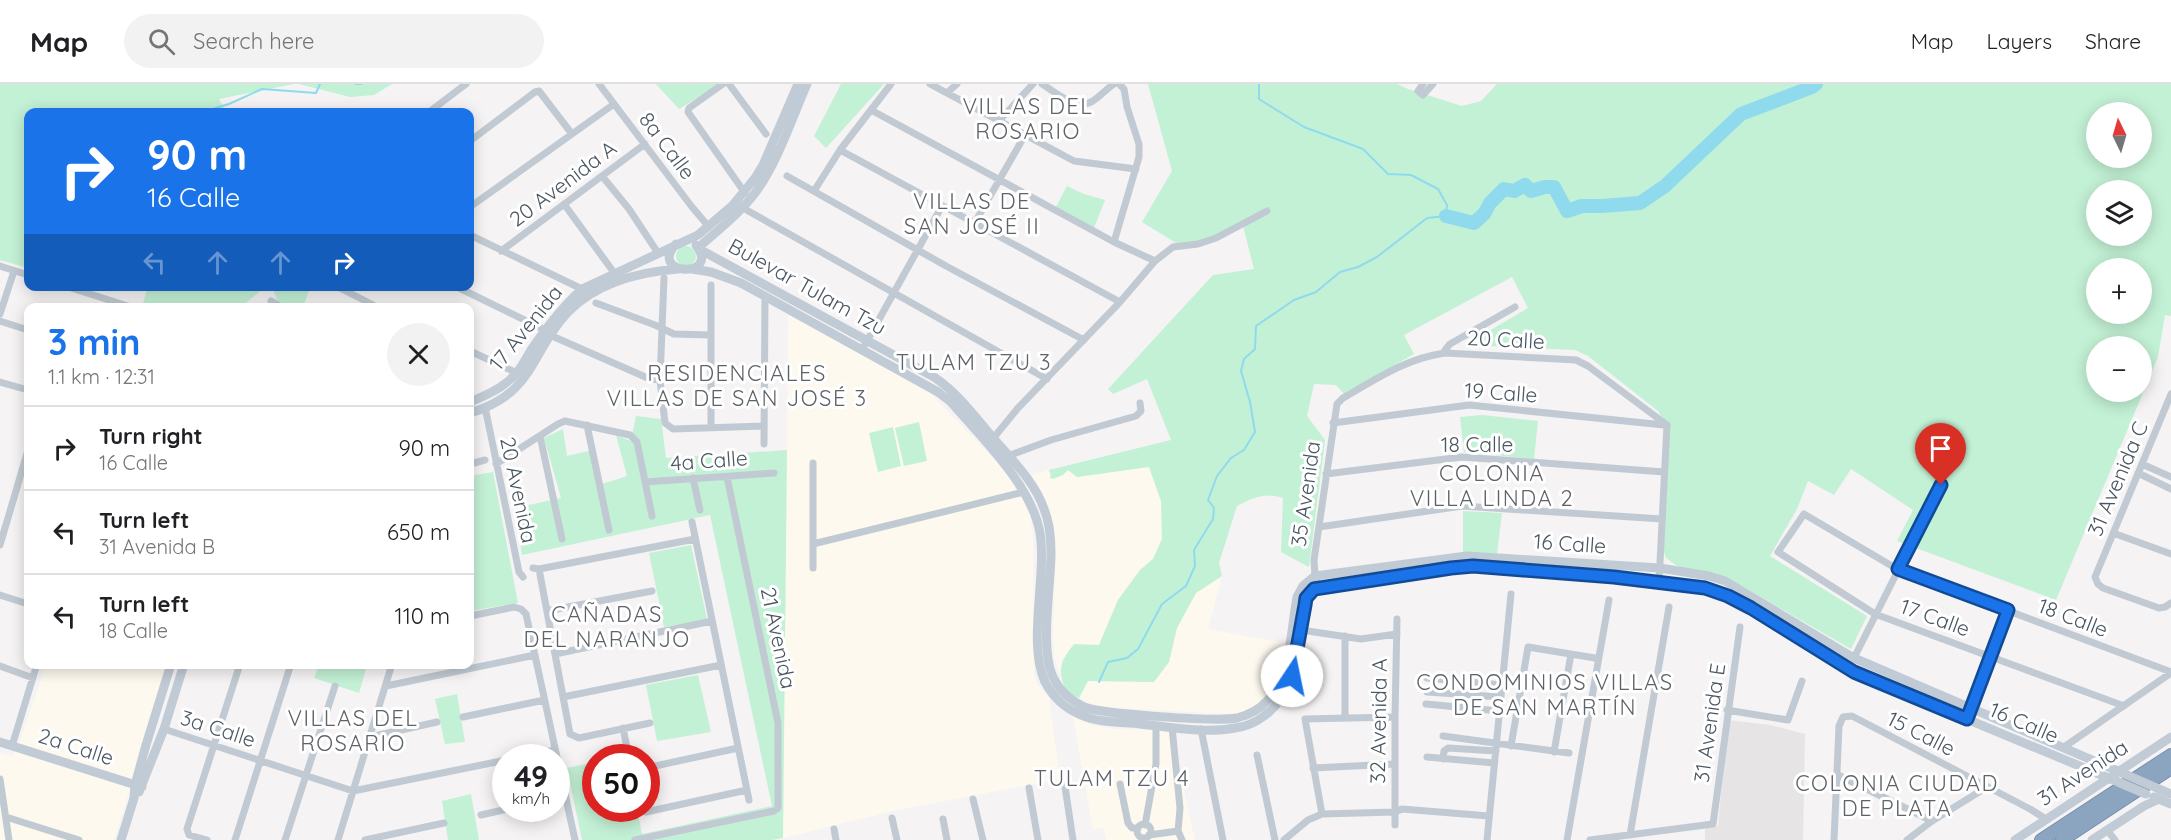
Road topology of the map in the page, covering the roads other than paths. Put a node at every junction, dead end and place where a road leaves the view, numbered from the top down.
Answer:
1 (466, 84) edge
2 (599, 84) edge
3 (723, 84) edge
4 (729, 84) edge
5 (798, 84) edge
6 (807, 84) edge
7 (891, 84) edge
8 (930, 84) edge
9 (957, 84) edge
10 (1034, 84) edge
11 (1042, 84) edge
12 (1114, 84) edge
13 (1119, 84) edge
14 (1423, 84) edge
15 (1433, 84) edge
16 (948, 92) junction
17 (614, 104) junction
18 (434, 108) edge
19 (871, 110) junction
20 (999, 121) junction
21 (572, 134) junction
22 (766, 134) dead end
23 (1025, 135) junction
24 (474, 138) edge
25 (645, 144) junction
26 (840, 150) junction
27 (1136, 169) junction
28 (602, 176) junction
29 (787, 176) dead end
30 (999, 180) junction
31 (814, 191) junction
32 (744, 193) junction
33 (474, 204) edge
34 (564, 204) junction
35 (942, 206) junction
36 (743, 208) junction
37 (1267, 211) dead end
38 (974, 224) junction
39 (710, 227) junction
40 (474, 237) edge
41 (681, 242) junction
42 (1114, 243) junction
43 (699, 248) junction
44 (917, 249) junction
45 (501, 250) junction
46 (658, 253) junction
47 (1155, 261) junction
48 (0, 266) edge
49 (678, 269) junction
50 (692, 269) junction
51 (14, 271) junction
52 (24, 274) edge
53 (615, 274) junction
54 (664, 279) dead end
55 (711, 285) dead end
56 (582, 289) junction
57 (81, 291) edge
58 (346, 291) edge
59 (465, 291) edge
60 (894, 294) junction
61 (765, 296) junction
62 (1120, 302) junction
63 (118, 303) edge
64 (369, 303) edge
65 (596, 303) dead end
66 (1515, 308) dead end
67 (0, 314) edge
68 (0, 321) edge
69 (24, 329) edge
70 (663, 329) junction
71 (548, 333) junction
72 (711, 335) junction
73 (1084, 339) junction
74 (865, 346) junction
75 (1445, 353) junction
76 (474, 354) edge
77 (892, 354) junction
78 (885, 363) junction
79 (517, 373) junction
80 (1047, 379) junction
81 (660, 381) junction
82 (0, 382) edge
83 (24, 389) edge
84 (2171, 394) edge
85 (474, 400) edge
86 (1140, 403) dead end
87 (1337, 404) joint
88 (485, 407) junction
89 (474, 411) edge
90 (2168, 412) edge
91 (1333, 423) junction
92 (587, 425) junction
93 (1666, 425) junction
94 (764, 426) junction
95 (711, 428) junction
96 (540, 436) junction
97 (991, 442) junction
98 (764, 444) dead end
99 (1004, 458) junction
100 (485, 460) dead end
101 (474, 463) edge
102 (813, 463) dead end
103 (24, 464) edge
104 (496, 464) junction
105 (2142, 464) junction
106 (1664, 472) junction
107 (774, 473) dead end
108 (2138, 473) junction
109 (1326, 474) junction
110 (727, 477) junction
111 (2171, 477) edge
112 (693, 478) junction
113 (645, 482) junction
114 (1941, 485) dead end
115 (2171, 489) edge
116 (1024, 492) junction
117 (700, 510) dead end
118 (652, 516) dead end
119 (1662, 519) junction
120 (692, 522) dead end
121 (1319, 527) junction
122 (609, 530) dead end
123 (2113, 533) junction
124 (562, 539) dead end
125 (695, 539) junction
126 (813, 544) junction
127 (0, 545) edge
128 (1778, 552) joint
129 (2171, 554) edge
130 (516, 562) junction
131 (525, 565) dead end
132 (813, 568) dead end
133 (1660, 568) junction
134 (1898, 569) junction
135 (1314, 576) junction
136 (523, 577) dead end
137 (532, 579) dead end
138 (542, 581) junction
139 (1659, 582) junction
140 (1316, 588) junction
141 (652, 591) dead end
142 (1511, 594) dead end
143 (0, 595) edge
144 (1609, 600) dead end
145 (24, 603) edge
146 (2171, 603) edge
147 (1669, 607) dead end
148 (2008, 610) junction
149 (547, 611) junction
150 (1875, 614) junction
151 (474, 615) edge
152 (1397, 619) dead end
153 (712, 621) junction
154 (1740, 627) dead end
155 (1301, 630) junction
156 (1397, 634) junction
157 (1345, 636) junction
158 (555, 654) junction
159 (1571, 654) junction
160 (535, 655) junction
161 (1991, 656) junction
162 (1595, 658) dead end
163 (1854, 658) junction
164 (721, 665) junction
165 (0, 666) edge
166 (474, 668) edge
167 (36, 669) edge
168 (170, 669) edge
169 (182, 669) edge
170 (238, 669) edge
171 (289, 669) edge
172 (391, 669) edge
173 (468, 669) edge
174 (2171, 672) edge
175 (33, 678) junction
176 (1427, 678) dead end
177 (1802, 681) dead end
178 (1502, 685) junction
179 (335, 686) dead end
180 (386, 686) junction
181 (1426, 692) dead end
182 (563, 697) junction
183 (1500, 697) junction
184 (544, 700) junction
185 (1426, 704) dead end
186 (2124, 706) junction
187 (1972, 708) junction
188 (1727, 710) junction
189 (1499, 711) junction
190 (1160, 715) junction
191 (463, 717) dead end
192 (1345, 717) junction
193 (1395, 717) junction
194 (1145, 719) junction
195 (1967, 719) junction
196 (437, 722) dead end
197 (650, 723) dead end
198 (1158, 726) junction
199 (1172, 727) junction
200 (623, 728) junction
201 (164, 729) junction
202 (1201, 729) junction
203 (1443, 736) dead end
204 (370, 737) junction
205 (2171, 737) edge
206 (0, 742) edge
207 (554, 744) edge
208 (626, 744) edge
209 (214, 745) junction
210 (12, 746) junction
211 (1511, 746) junction
212 (1496, 747) junction
213 (2064, 747) junction
214 (738, 748) junction
215 (1554, 752) junction
216 (1569, 753) dead end
217 (1257, 754) dead end
218 (2171, 755) edge
219 (1426, 758) dead end
220 (1443, 759) junction
221 (261, 760) junction
222 (492, 763) edge
223 (1494, 763) junction
224 (1395, 764) junction
225 (660, 765) edge
226 (1313, 768) junction
227 (2171, 768) edge
228 (1836, 774) junction
229 (306, 775) junction
230 (2118, 777) junction
231 (0, 779) edge
232 (1064, 780) dead end
233 (1120, 784) dead end
234 (139, 786) junction
235 (1987, 787) junction
236 (1029, 788) dead end
237 (747, 790) junction
238 (353, 791) junction
239 (2159, 794) junction
240 (2171, 794) edge
241 (973, 799) dead end
242 (749, 800) dead end
243 (2171, 804) edge
244 (660, 809) edge
245 (1395, 812) junction
246 (492, 813) edge
247 (1322, 814) junction
248 (481, 815) dead end
249 (570, 816) edge
250 (1489, 816) junction
251 (6, 817) junction
252 (892, 818) dead end
253 (942, 819) dead end
254 (2046, 819) junction
255 (1932, 821) junction
256 (444, 823) dead end
257 (1395, 825) dead end
258 (1142, 826) junction
259 (834, 829) dead end
260 (2107, 830) junction
261 (1178, 831) junction
262 (1630, 835) junction
263 (1642, 837) edge
264 (9, 840) edge
265 (79, 840) edge
266 (121, 840) edge
267 (207, 840) edge
268 (235, 840) edge
269 (285, 840) edge
270 (338, 840) edge
271 (365, 840) edge
272 (575, 840) edge
273 (635, 840) edge
274 (836, 840) edge
275 (897, 840) edge
276 (947, 840) edge
277 (983, 840) edge
278 (1038, 840) edge
279 (1073, 840) edge
280 (1182, 840) edge
281 (1223, 840) edge
282 (1275, 840) edge
283 (1284, 840) edge
284 (1487, 840) edge
285 (1567, 840) edge
286 (1590, 840) edge
287 (1834, 840) edge
288 (1907, 840) edge
289 (2015, 840) edge
290 (2041, 840) edge
291 (2062, 840) edge
292 (2092, 840) edge
293 (2115, 840) edge

1 - 18 street
2 - 17 street, 8a Calle
3 - 32 street
4 - 22 street
5 - 32 main road, 17 Avenida
6 - 36 main road
7 - 19 street
8 - 16 street
9 - 16 street
10 - 20 street
11 - 12 street
13 - 27 street
14 - 15 street
16 - 20 street
17 - 21 street
17 - 25 street, 8a Calle
19 - 26 street
19 - 30 street
20 - 23 street
21 - 24 street
21 - 33 street
23 - 27 street
23 - 30 street
25 - 28 street, 20 Avenida A
25 - 39 street, 8a Calle
26 - 31 street
26 - 35 street
27 - 42 street
28 - 34 street, 20 Avenida A
28 - 46 street
29 - 31 street
30 - 38 street
30 - 42 street
31 - 44 street
32 - 39 main road, 17 Avenida
34 - 45 street, 20 Avenida A
34 - 53 street
35 - 38 street
35 - 44 street
36 - 43 main road
36 - 60 street
37 - 47 street
38 - 62 street
39 - 41 main road, 17 Avenida
40 - 45 street
41 - 43 main road
41 - 46 main road, 17 Avenida
41 - 49 main road
42 - 47 street
43 - 50 main road
43 - 74 main road, Bulevar Tulam Tzu
44 - 60 street
44 - 73 street
45 - 56 street
46 - 53 main road, 17 Avenida
47 - 62 street
48 - 51 street
49 - 50 main road
49 - 71 main road, 17 Avenida
50 - 61 main road, Bulevar Tulam Tzu
51 - 52 street
51 - 67 street
53 - 56 main road, 17 Avenida
54 - 70 street
55 - 72 street
56 - 71 main road, 17 Avenida
57 - 63 street
58 - 64 street
59 - 71 street
60 - 74 street
60 - 80 street
61 - 74 main road, Bulevar Tulam Tzu
61 - 94 street
62 - 73 street
65 - 70 street
66 - 75 street
68 - 69 street
70 - 72 street
70 - 81 street
71 - 79 main road, 17 Avenida
71 - 81 street
71 - 88 main road, 17 Avenida
72 - 95 street
73 - 80 street
74 - 77 main road, Bulevar Tulam Tzu
74 - 78 main road, Bulevar Tulam Tzu
75 - 87 street, 20 Calle
75 - 93 street, 20 Calle
76 - 79 street
77 - 78 main road
77 - 97 main road, Bulevar Tulam Tzu
78 - 97 main road, Bulevar Tulam Tzu
79 - 85 main road, 17 Avenida
80 - 97 street
81 - 95 street
82 - 83 street
84 - 90 street, 31 Avenida C
86 - 99 street
87 - 91 street, 35 Avenida
88 - 89 main road, 17 Avenida
88 - 104 street, 20 Avenida
90 - 105 street, 31 Avenida C
91 - 93 street, 19 Calle
91 - 109 street, 35 Avenida
92 - 96 street
92 - 113 street
92 - 122 street
93 - 106 street
94 - 95 street
94 - 98 street
96 - 104 street
96 - 124 street
97 - 99 main road, Bulevar Tulam Tzu
99 - 116 main road, Bulevar Tulam Tzu
99 - 194 main road, Bulevar Tulam Tzu
100 - 101 street
102 - 126 street
103 - 127 street
104 - 130 street, 20 Avenida
105 - 108 street, 31 Avenida C
105 - 111 street
106 - 109 street, 18 Calle
106 - 119 street
107 - 110 street, 4a Calle
108 - 115 street
108 - 123 street, 31 Avenida C
109 - 121 street, 35 Avenida
110 - 112 street, 4a Calle
110 - 273 street, 21 Avenida
112 - 113 street, 4a Calle
112 - 117 street
113 - 118 street
114 - 134 street
116 - 126 street
116 - 194 main road, Bulevar Tulam Tzu
119 - 121 street
119 - 133 street
120 - 125 street
121 - 135 street, 35 Avenida
123 - 129 street
123 - 146 street, 31 Avenida C
125 - 138 street
125 - 153 street
126 - 132 street
128 - 134 street, 18 Calle
128 - 150 street, 17 Calle
130 - 131 street
130 - 136 street, 20 Avenida
133 - 135 main road, 16 Calle
133 - 139 street
133 - 163 main road, 16 Calle
134 - 148 street, 18 Calle
134 - 150 street
135 - 140 street, 35 Avenida
135 - 190 main road, Bulevar Tulam Tzu
137 - 138 street
138 - 149 street
139 - 140 main road, 16 Calle
139 - 195 main road, 16 Calle
140 - 155 main road, Bulevar Tulam Tzu
141 - 149 street
142 - 178 street
143 - 145 street
144 - 285 street
147 - 262 street
148 - 161 street
148 - 174 street, 18 Calle
149 - 158 street
150 - 161 street, 17 Calle
150 - 163 street
151 - 160 street
152 - 156 street, 32 Avenida A
153 - 158 street
153 - 164 street
154 - 188 street, 31 Avenida E
155 - 157 street
155 - 202 main road, Bulevar Tulam Tzu
156 - 157 street
156 - 193 street, 32 Avenida A
157 - 192 street
158 - 182 street
159 - 162 street
159 - 211 street
159 - 215 street
160 - 166 street
160 - 184 street
161 - 186 street, 17 Calle
161 - 187 street
163 - 187 main road, 16 Calle
164 - 182 street
164 - 214 street
165 - 175 street
167 - 175 street
168 - 234 main road
169 - 201 main road
170 - 209 street
171 - 221 street
172 - 180 street
173 - 180 street
174 - 186 street
175 - 210 street
176 - 178 street
177 - 188 street
178 - 183 street
179 - 229 street
180 - 204 street
181 - 183 street
182 - 200 street
183 - 189 street
184 - 191 street
184 - 207 street
185 - 189 street
186 - 213 street
187 - 195 street
187 - 213 main road, 16 Calle
188 - 263 street, 31 Avenida E
189 - 212 street
190 - 194 main road, Bulevar Tulam Tzu
190 - 198 main road
192 - 193 street
192 - 226 street
193 - 224 street, 32 Avenida A
194 - 198 main road, Bulevar Tulam Tzu
195 - 230 main road, 16 Calle
196 - 204 street
197 - 200 street
198 - 199 main road, Bulevar Tulam Tzu
198 - 258 street
199 - 202 main road, Bulevar Tulam Tzu
199 - 261 street
200 - 208 street
201 - 209 street, 3a Calle
201 - 234 main road
202 - 281 street
203 - 212 street
204 - 238 street
205 - 230 main road, 31 Avenida
206 - 210 main road, 2a Calle
209 - 221 street, 3a Calle
209 - 267 street
210 - 234 main road, 2a Calle
211 - 212 street
211 - 215 street
212 - 220 street
212 - 223 street
213 - 230 main road, 16 Calle
214 - 225 street
214 - 237 street
215 - 216 street
217 - 282 street
218 - 290 highway
219 - 220 street
220 - 223 street
221 - 229 street, 3a Calle
221 - 268 street
222 - 238 street
223 - 250 street
224 - 226 street
224 - 245 street, 32 Avenida A
226 - 247 street
227 - 291 highway
228 - 235 street, 15 Calle
228 - 255 street
228 - 287 street
229 - 238 street, 3a Calle
229 - 269 street
230 - 239 main road, 16 Calle, bridge
230 - 239 main road, 16 Calle, bridge
230 - 254 main road, 31 Avenida
231 - 251 street
232 - 279 street
233 - 258 street
234 - 266 main road
235 - 254 street, 15 Calle
235 - 255 street
236 - 278 street
237 - 242 street
237 - 244 street
238 - 270 street
239 - 240 main road, 16 Calle
239 - 243 main road, 16 Calle
239 - 260 main road
241 - 277 street
245 - 247 street
245 - 250 street
245 - 257 street, 32 Avenida A
246 - 248 street
247 - 283 street
249 - 272 street
250 - 284 street
251 - 264 street
251 - 265 street
252 - 275 street
253 - 276 street
254 - 289 main road, 31 Avenida
255 - 288 street
256 - 271 street
258 - 261 street
259 - 274 street
260 - 292 main road
260 - 293 street
261 - 280 street
262 - 263 street
262 - 286 street

